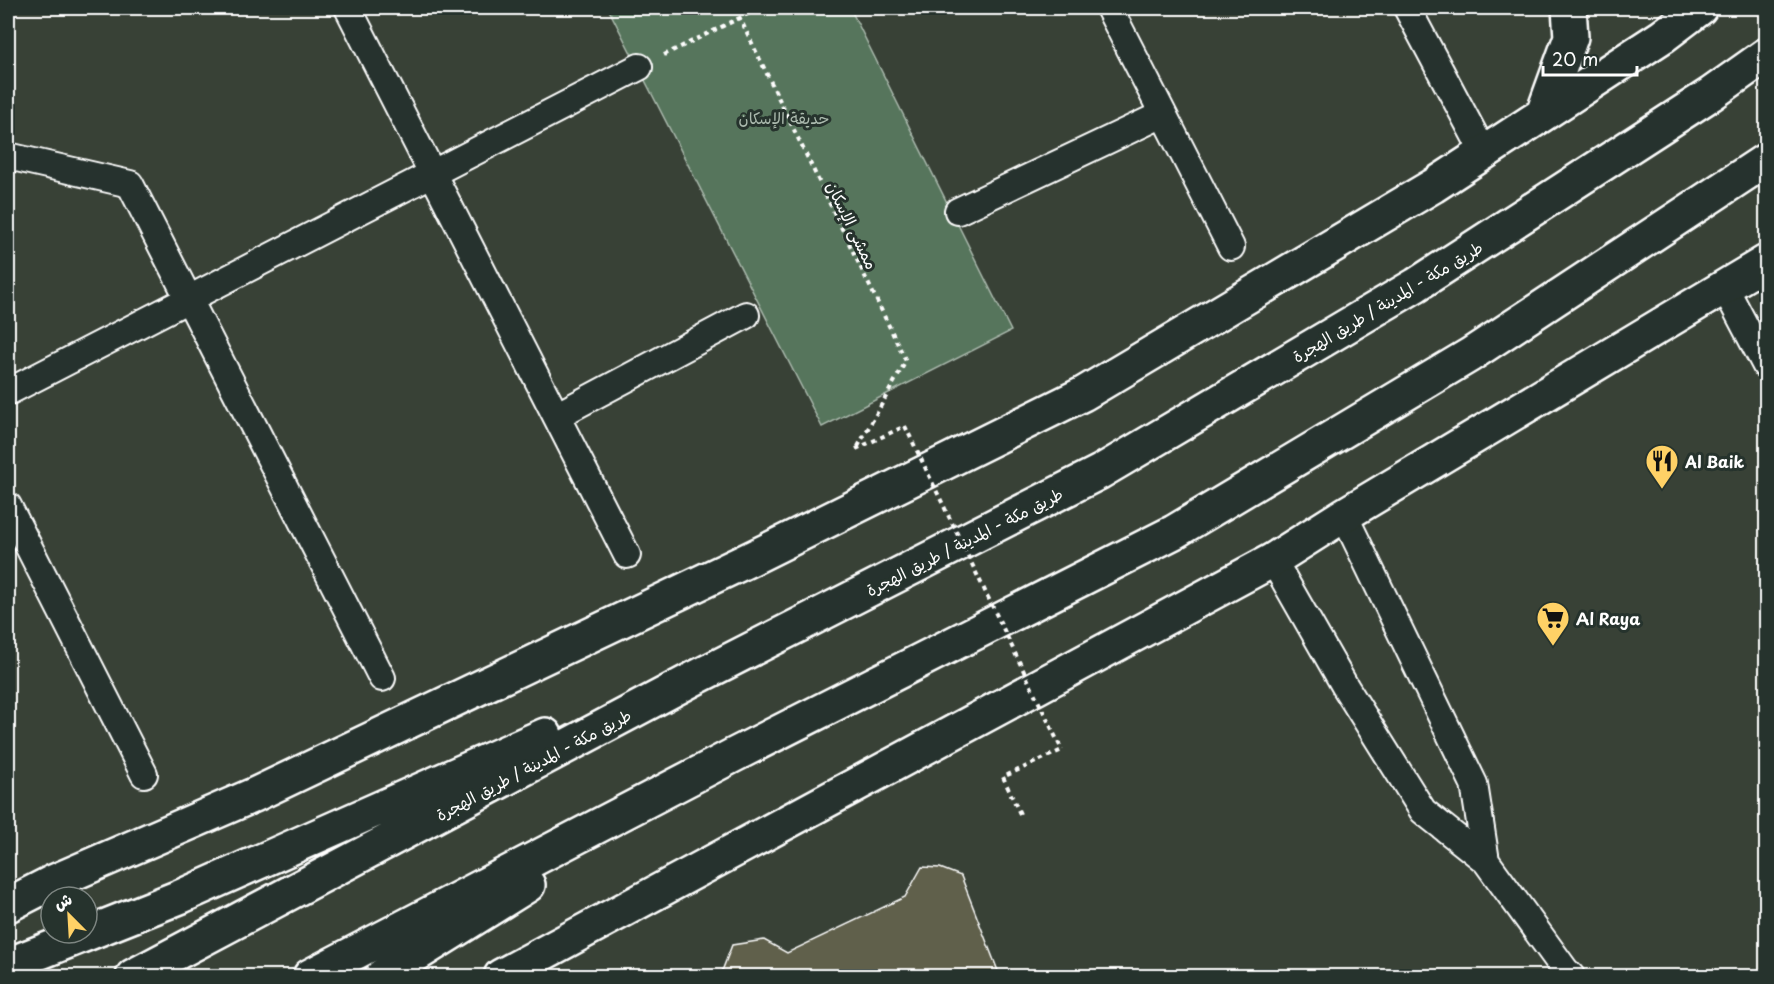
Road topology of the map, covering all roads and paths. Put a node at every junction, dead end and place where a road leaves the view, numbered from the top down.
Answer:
1 (348, 8) edge
2 (735, 8) edge
3 (760, 8) edge
4 (1109, 8) edge
5 (1407, 8) edge
6 (1569, 8) edge
7 (1700, 8) edge
8 (740, 17) junction
9 (1767, 56) edge
10 (639, 67) joint
11 (1163, 114) junction
12 (1543, 114) junction
13 (1484, 153) junction
14 (8, 156) edge
15 (1767, 160) edge
16 (432, 173) junction
17 (958, 211) dead end
18 (1231, 247) dead end
19 (1767, 262) edge
20 (1725, 288) junction
21 (188, 299) junction
22 (746, 315) dead end
23 (1767, 366) edge
24 (8, 392) edge
25 (556, 416) junction
26 (8, 507) edge
27 (1344, 515) junction
28 (627, 555) dead end
29 (1273, 560) junction
30 (835, 606) junction
31 (382, 678) dead end
32 (734, 755) junction
33 (144, 774) dead end
34 (1020, 814) dead end
35 (1486, 861) junction
36 (10, 897) edge
37 (8, 965) edge
38 (133, 976) edge
39 (310, 976) edge
40 (382, 976) edge
41 (501, 976) edge
42 (1571, 976) edge

1 - 16 street
2 - 8 path, ممشى الإسكان
3 - 8 path
4 - 11 street
5 - 13 street
6 - 12 main road
7 - 12 main road
8 - 10 path
8 - 34 path, ممشى الإسكان, bridge
9 - 30 main road, طريق مكة - المدينة / طريق الهجرة
10 - 16 street
11 - 17 street
11 - 18 street
12 - 13 main road
13 - 36 main road
14 - 21 street
15 - 32 main road
16 - 21 street
16 - 25 street
19 - 20 main road
20 - 23 street
20 - 27 main road
21 - 24 street
21 - 31 street
22 - 25 street
25 - 28 street
26 - 33 street
27 - 29 main road
27 - 35 street
29 - 35 street
29 - 41 main road
30 - 37 main road
30 - 38 main road, طريق مكة - المدينة / طريق الهجرة
32 - 39 main road
32 - 40 main road
35 - 42 street

